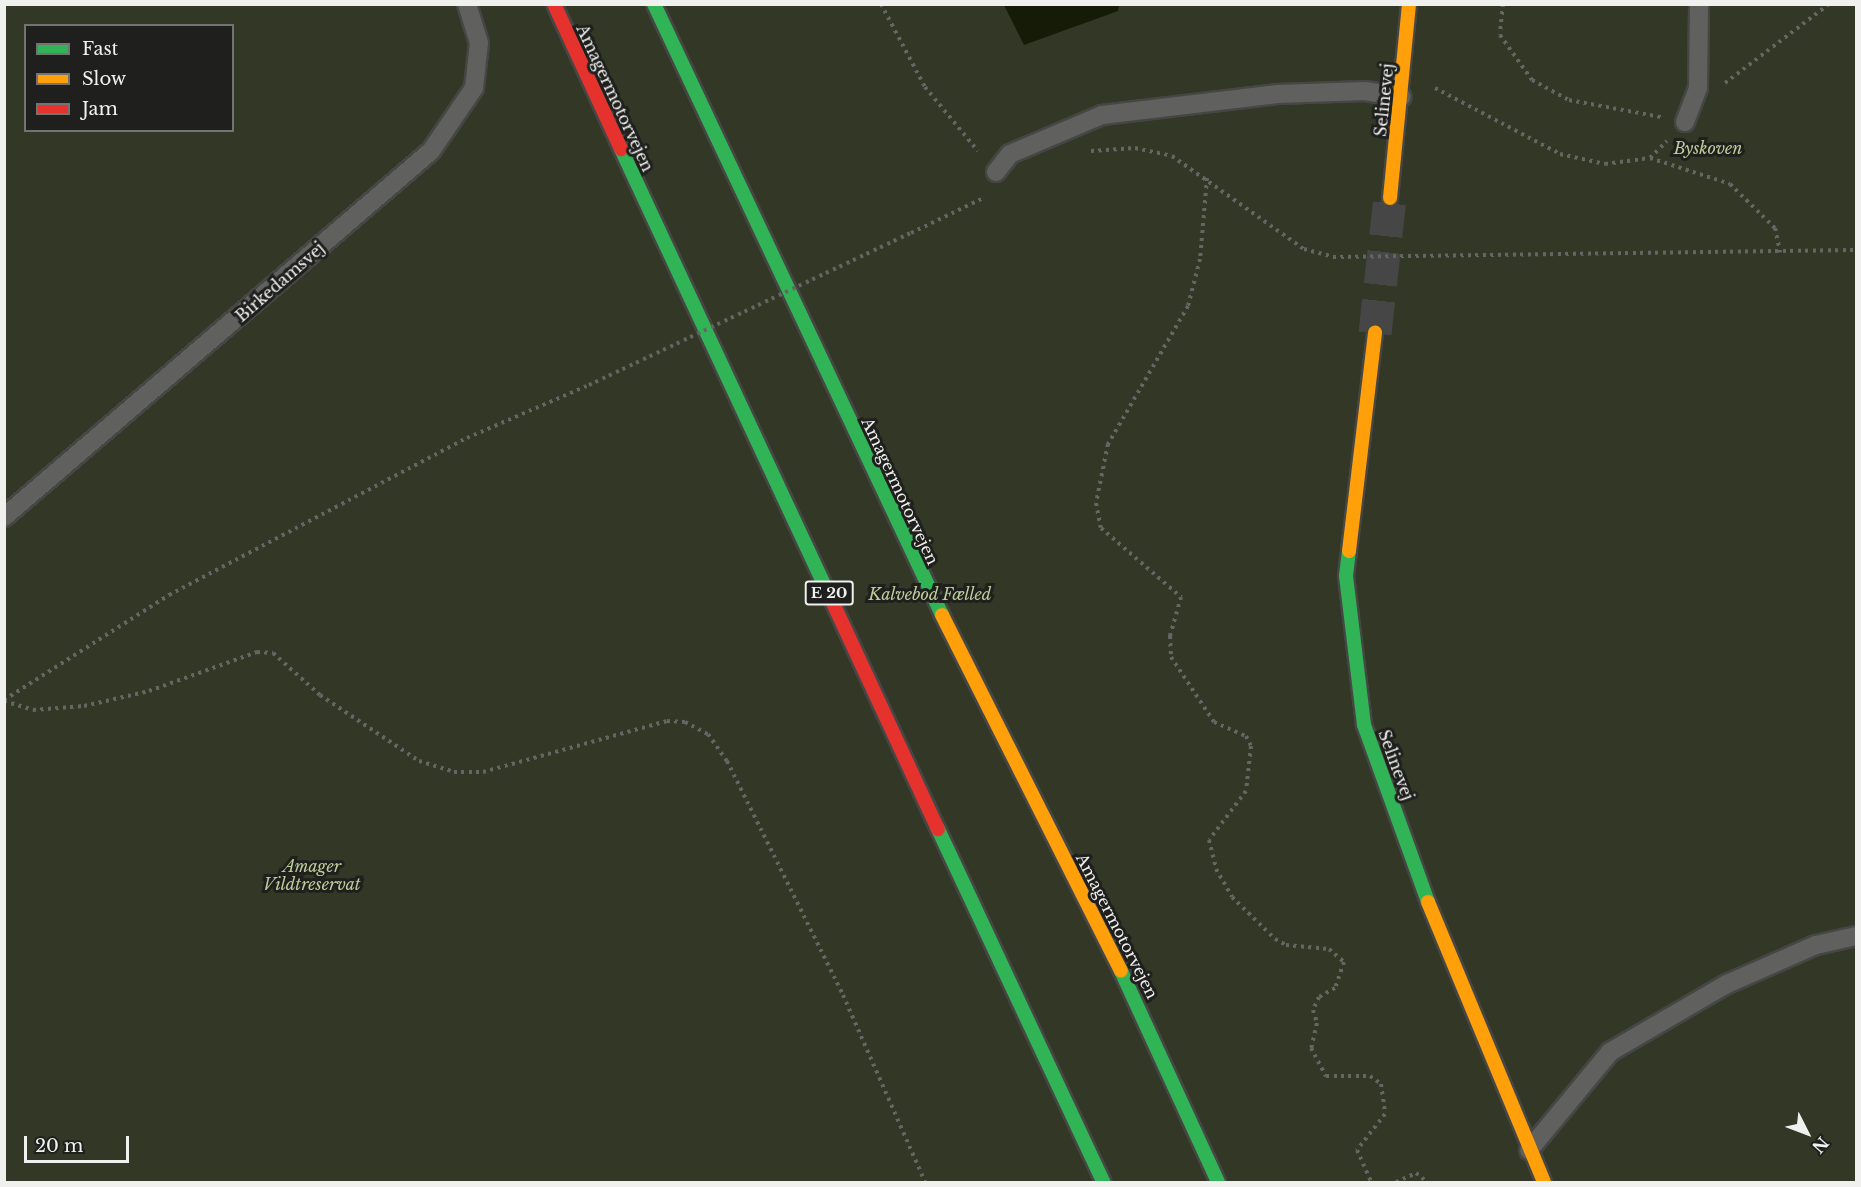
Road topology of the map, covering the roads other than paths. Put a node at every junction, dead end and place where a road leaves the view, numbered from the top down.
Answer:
1 (467, 4) edge
2 (554, 4) edge
3 (654, 4) edge
4 (1409, 4) edge
5 (1699, 4) edge
6 (1402, 97) junction
7 (1685, 122) road end
8 (996, 172) road end
9 (1390, 198) tunnel mouth
10 (1375, 333) tunnel mouth
11 (4, 517) edge
12 (1857, 936) edge
13 (1529, 1150) junction
14 (1103, 1182) edge
15 (1218, 1182) edge
16 (1544, 1182) edge

1 - 11 lane, Birkedamsvej
2 - 14 main road, Amagermotorvejen / E 20
3 - 15 main road, Amagermotorvejen
4 - 6 main road, Selinevej
5 - 7 lane
6 - 8 lane
6 - 9 main road, Selinevej
10 - 13 main road, Selinevej
12 - 13 lane
13 - 16 main road, Selinevej

